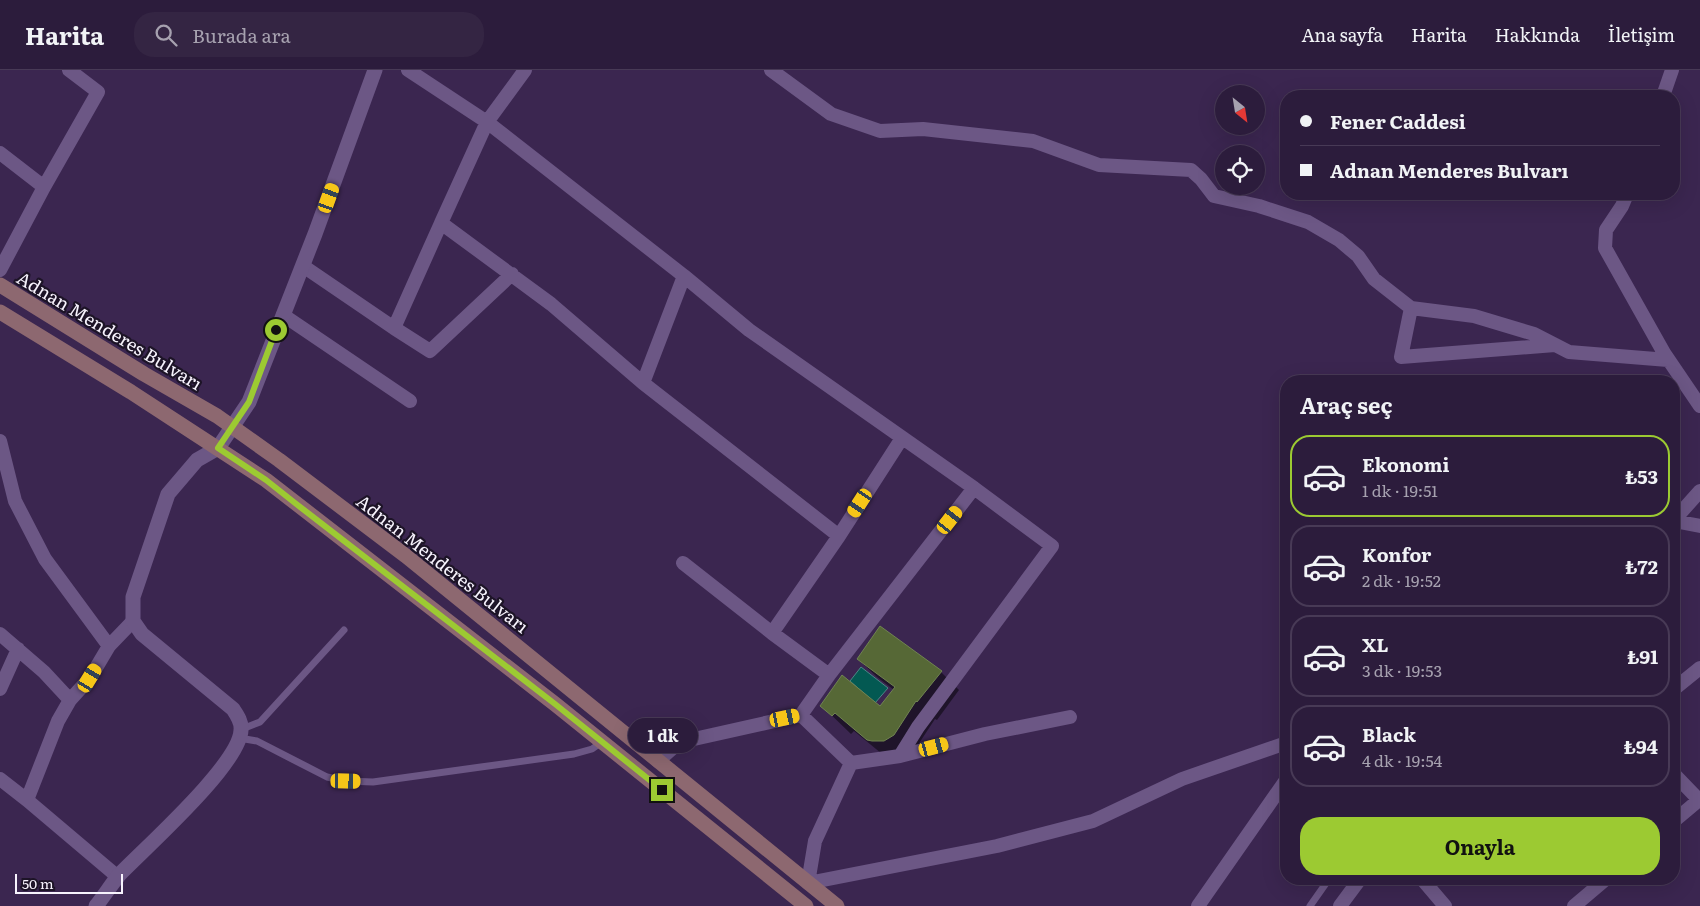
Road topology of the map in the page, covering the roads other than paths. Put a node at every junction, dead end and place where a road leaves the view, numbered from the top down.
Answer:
1 (69, 70) edge
2 (375, 70) edge
3 (408, 70) edge
4 (525, 70) edge
5 (771, 70) edge
6 (1672, 70) edge
7 (1665, 90) edge
8 (488, 122) junction
9 (0, 153) edge
10 (44, 187) junction
11 (1624, 200) edge
12 (441, 223) junction
13 (303, 266) junction
14 (0, 270) edge
15 (512, 274) junction
16 (684, 276) junction
17 (0, 285) edge
18 (1411, 308) junction
19 (0, 312) edge
20 (282, 315) junction
21 (394, 328) junction
22 (1555, 344) junction
23 (1668, 360) junction
24 (1678, 375) edge
25 (1680, 377) edge
26 (643, 383) junction
27 (410, 401) dead end
28 (1700, 406) edge
29 (232, 426) junction
30 (902, 438) junction
31 (0, 441) edge
32 (218, 448) junction
33 (974, 488) junction
34 (1700, 491) edge
35 (1680, 514) edge
36 (1680, 522) edge
37 (1700, 526) edge
38 (839, 536) junction
39 (683, 563) dead end
40 (133, 621) junction
41 (344, 630) dead end
42 (772, 633) junction
43 (0, 634) edge
44 (109, 646) junction
45 (18, 649) junction
46 (1700, 668) edge
47 (829, 675) junction
48 (1680, 684) edge
49 (0, 690) edge
50 (70, 700) junction
51 (801, 715) junction
52 (1070, 717) dead end
53 (240, 733) junction
54 (602, 742) junction
55 (1280, 745) edge
56 (900, 756) junction
57 (658, 761) junction
58 (851, 763) junction
59 (0, 779) edge
60 (1680, 780) edge
61 (1280, 789) edge
62 (26, 800) junction
63 (1700, 800) edge
64 (1680, 816) edge
65 (118, 877) junction
66 (808, 883) junction
67 (1325, 885) edge
68 (1356, 885) edge
69 (1427, 885) edge
70 (1599, 885) edge
71 (96, 906) edge
72 (806, 906) edge
73 (837, 906) edge
74 (1198, 906) edge
75 (1310, 906) edge
76 (1340, 906) edge
77 (1445, 906) edge
78 (1574, 906) edge

1 - 10 street
2 - 13 street
3 - 8 street
4 - 8 street
5 - 18 street
6 - 7 street
8 - 12 street
8 - 16 street
9 - 10 street
10 - 14 street
11 - 23 street
12 - 15 street
12 - 21 street
13 - 20 street
13 - 21 street
15 - 21 street
15 - 26 street
16 - 26 street
16 - 30 street
17 - 29 main road, Adnan Menderes Bulvarı
18 - 22 street
18 - 22 street
19 - 32 main road
20 - 27 street
20 - 29 street
22 - 23 street
23 - 24 street
25 - 28 street
26 - 38 street
29 - 32 street
29 - 57 main road, Adnan Menderes Bulvarı
30 - 33 street
30 - 38 street
31 - 44 street
32 - 40 street
32 - 54 main road
33 - 47 street
33 - 56 street
34 - 35 street
36 - 37 street
38 - 42 street
39 - 42 street
40 - 44 street
40 - 53 street
41 - 53 lane
42 - 47 street
43 - 45 street
44 - 50 street
45 - 49 street
45 - 50 street
46 - 48 street
47 - 51 street
50 - 62 street
51 - 57 street
51 - 58 street
52 - 56 street
53 - 54 lane
53 - 65 street
54 - 72 main road
55 - 66 street
56 - 58 street
57 - 66 main road, Adnan Menderes Bulvarı
58 - 66 street
59 - 62 street
60 - 63 street
61 - 74 street
62 - 65 street
63 - 64 street
65 - 71 street
66 - 73 main road, Adnan Menderes Bulvarı
67 - 75 lane
68 - 76 street
69 - 77 street
70 - 78 street

